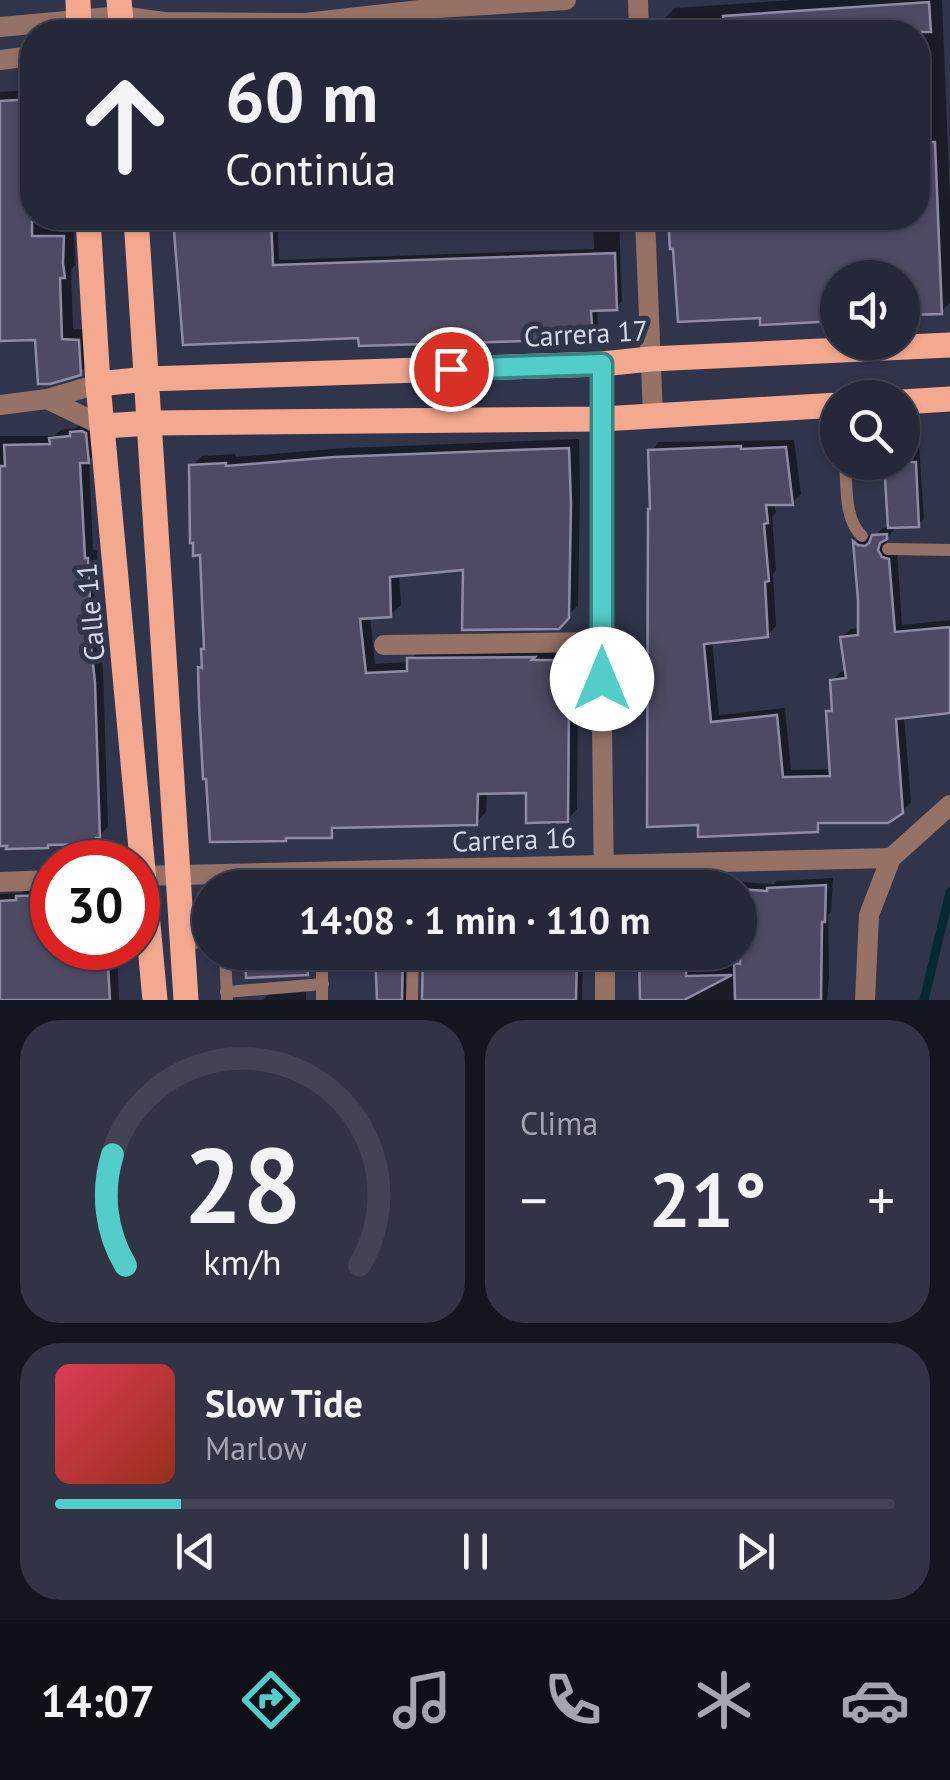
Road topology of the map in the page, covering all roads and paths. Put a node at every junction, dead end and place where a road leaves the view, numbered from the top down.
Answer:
1 (566, 0) edge
2 (120, 16) edge
3 (79, 17) edge
4 (331, 20) edge
5 (89, 230) edge
6 (137, 230) edge
7 (645, 230) edge
8 (950, 345) edge
9 (650, 359) junction
10 (602, 364) junction
11 (147, 379) junction
12 (98, 384) junction
13 (47, 399) junction
14 (950, 399) edge
15 (920, 401) edge
16 (0, 405) edge
17 (820, 406) edge
18 (653, 416) junction
19 (602, 418) junction
20 (151, 423) junction
21 (103, 426) junction
22 (847, 480) edge
23 (862, 536) dead end
24 (888, 549) dead end
25 (950, 550) edge
26 (601, 642) junction
27 (384, 645) dead end
28 (950, 805) edge
29 (138, 840) edge
30 (891, 858) junction
31 (604, 864) junction
32 (522, 870) edge
33 (604, 870) edge
34 (160, 875) edge
35 (177, 875) junction
36 (192, 876) edge
37 (30, 881) edge
38 (0, 882) edge
39 (192, 943) edge
40 (182, 944) junction
41 (152, 970) edge
42 (225, 970) edge
43 (323, 970) edge
44 (413, 970) edge
45 (605, 970) edge
46 (324, 984) junction
47 (226, 996) edge
48 (155, 1000) edge
49 (186, 1000) edge
50 (322, 1000) edge
51 (412, 1000) edge
52 (606, 1000) edge
53 (865, 1000) edge

1 - 4 street
2 - 3 street
5 - 12 main road, Calle 11
6 - 11 main road
7 - 9 street
8 - 9 main road, Carrera 17
9 - 10 main road, Carrera 17
9 - 18 street
10 - 11 main road, Carrera 17
10 - 19 street
11 - 12 main road, Carrera 17
11 - 20 main road
12 - 13 street, Carrera 17
12 - 21 main road, Calle 11
13 - 16 street, Carrera 17
13 - 21 street
14 - 15 main road
17 - 18 main road
18 - 19 main road
19 - 20 main road
19 - 26 street
20 - 21 main road
20 - 35 main road
21 - 29 main road, Calle 11
22 - 23 lane
24 - 25 lane
26 - 27 street
26 - 31 street
28 - 30 street
30 - 31 street, Carrera 16
30 - 53 street
31 - 32 street, Carrera 16
31 - 33 street
34 - 35 street, Carrera 16
35 - 36 street, Carrera 16
35 - 40 main road
37 - 38 street
39 - 40 lane
40 - 49 main road
41 - 48 main road, Calle 11
42 - 47 lane
43 - 46 lane
44 - 51 lane
45 - 52 street
46 - 47 lane
46 - 50 lane

